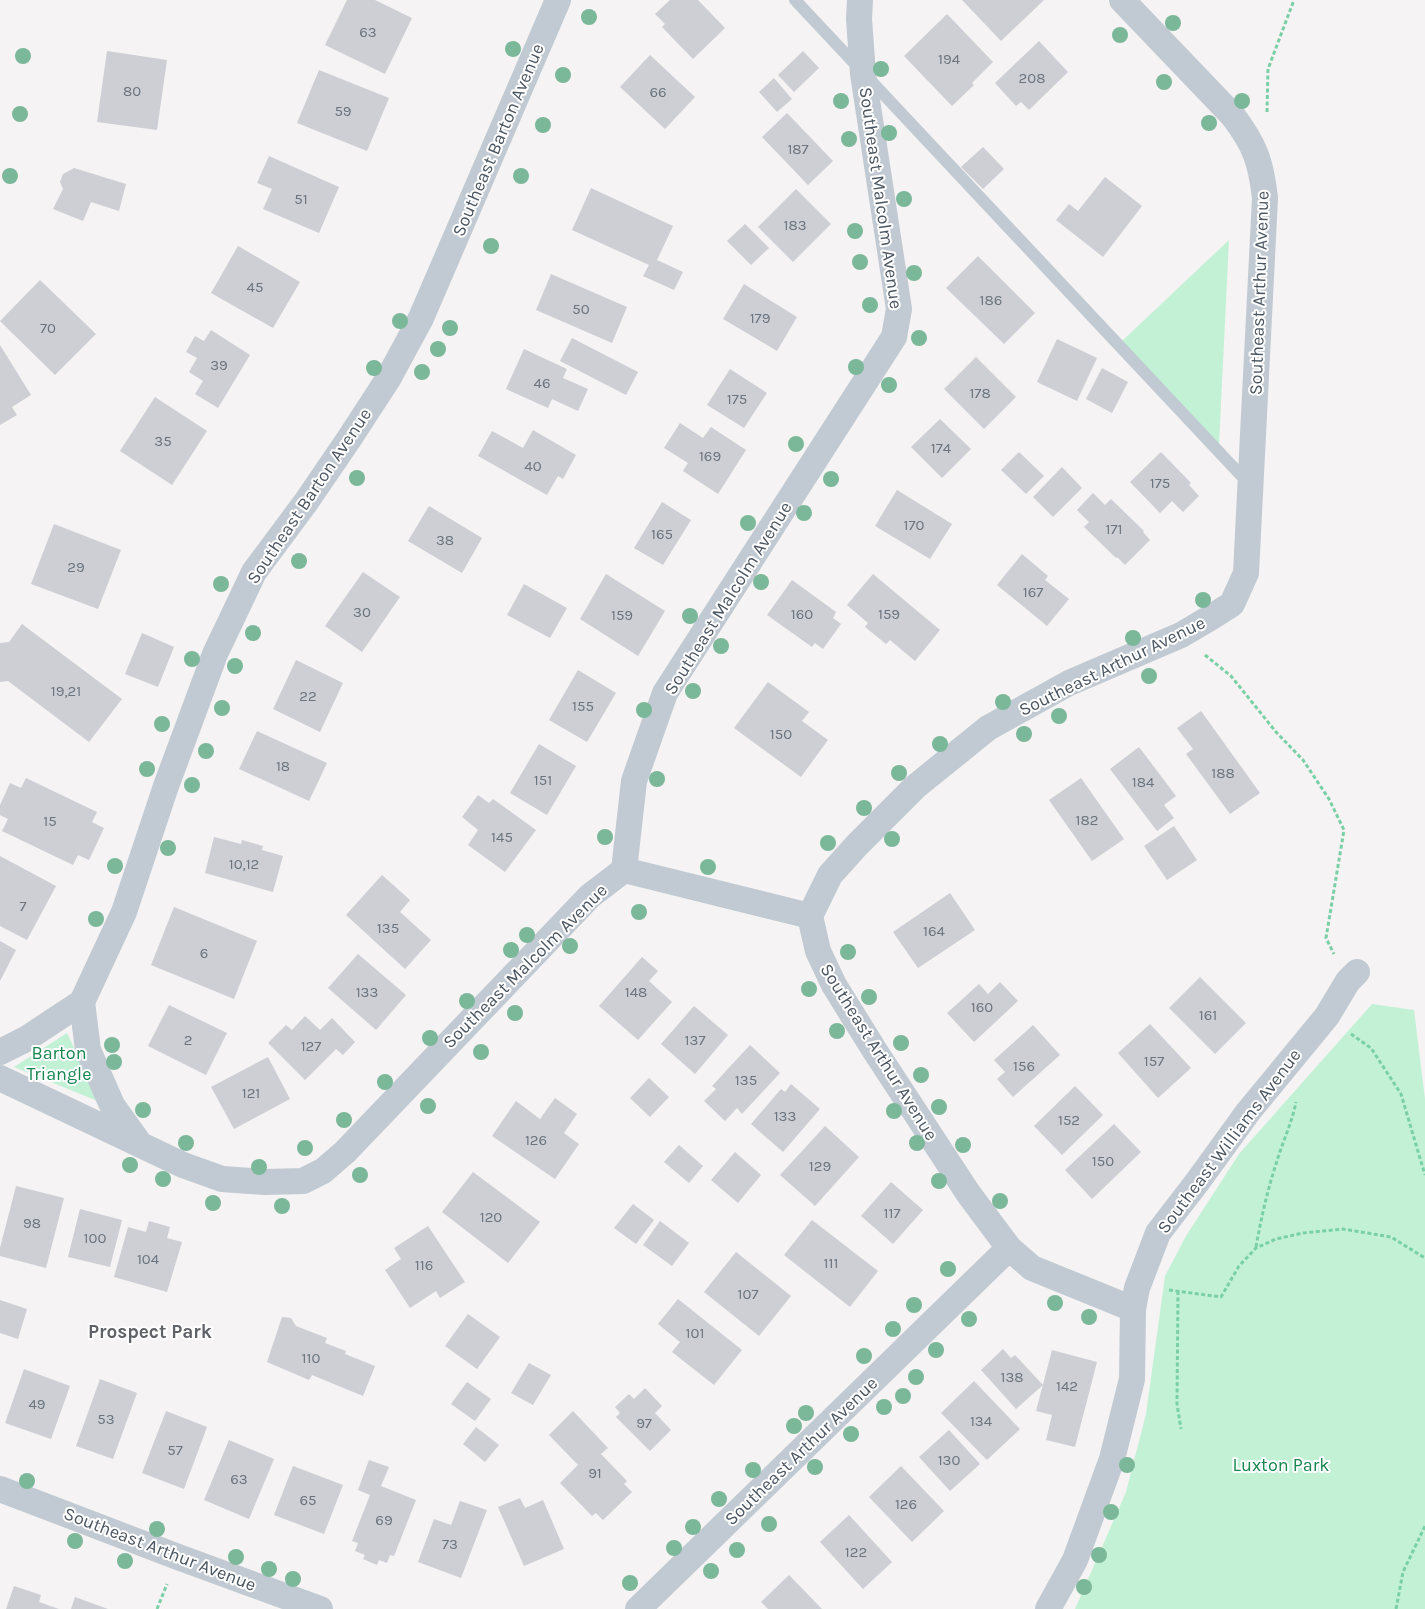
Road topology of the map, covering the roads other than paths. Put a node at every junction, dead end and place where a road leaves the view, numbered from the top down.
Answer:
1 (558, 0) edge
2 (795, 0) edge
3 (860, 0) edge
4 (1122, 0) edge
5 (863, 74) junction
6 (1250, 485) junction
7 (624, 870) junction
8 (810, 916) junction
9 (1352, 976) road end
10 (82, 1002) junction
11 (0, 1052) edge
12 (0, 1078) edge
13 (139, 1142) junction
14 (1009, 1248) junction
15 (1133, 1309) junction
16 (0, 1489) edge
17 (320, 1609) edge
18 (638, 1609) edge
19 (1048, 1609) edge

1 - 10 street, Southeast Barton Avenue
2 - 5 lane
3 - 5 street, Southeast Malcolm Avenue
4 - 6 street, Southeast Arthur Avenue
5 - 6 lane
5 - 7 street, Southeast Malcolm Avenue
6 - 8 street, Southeast Arthur Avenue
7 - 8 street
7 - 13 street, Southeast Malcolm Avenue
8 - 14 street, Southeast Arthur Avenue
9 - 15 street, Southeast Williams Avenue
10 - 11 street
10 - 13 street
12 - 13 street, Southeast Malcolm Avenue
14 - 15 street
14 - 18 street, Southeast Arthur Avenue
15 - 19 street, Southeast Williams Avenue
16 - 17 street, Southeast Arthur Avenue

